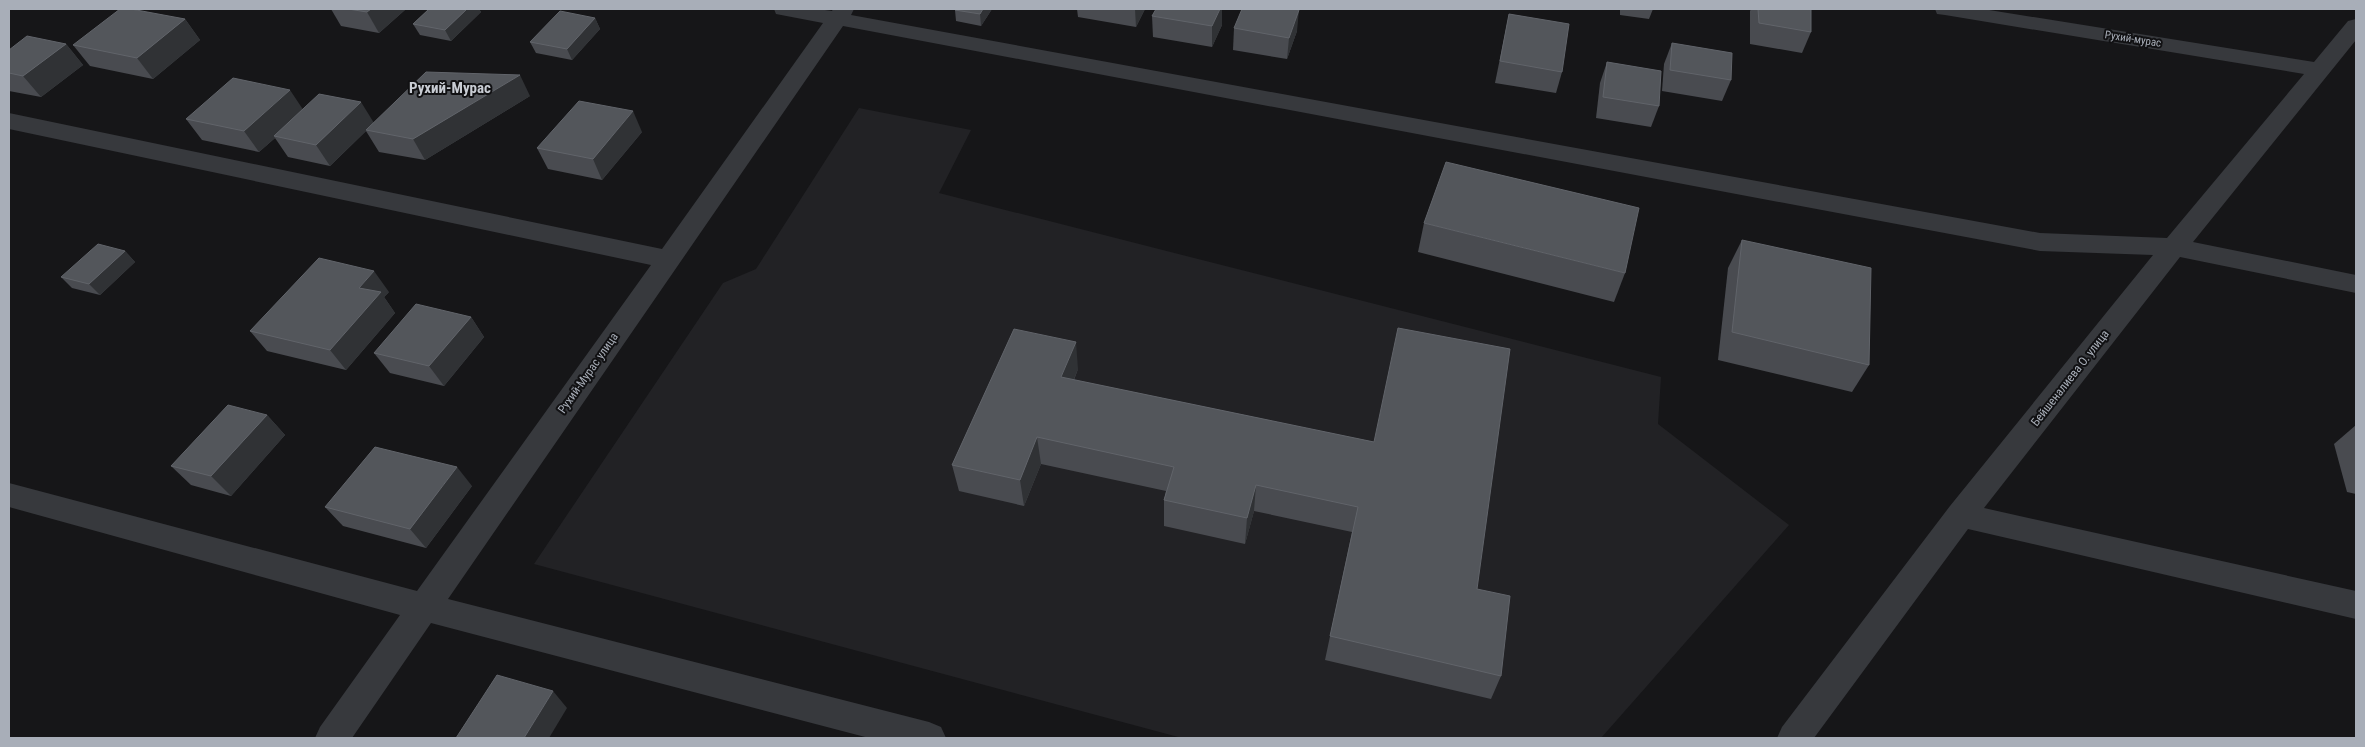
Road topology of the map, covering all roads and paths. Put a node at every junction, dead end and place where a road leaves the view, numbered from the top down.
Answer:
1 (784, 9) edge
2 (1945, 9) edge
3 (841, 13) edge
4 (2352, 37) edge
5 (2321, 70) junction
6 (9, 121) edge
7 (2174, 247) junction
8 (668, 259) junction
9 (2356, 284) edge
10 (9, 495) edge
11 (1961, 515) junction
12 (2356, 605) edge
13 (424, 608) junction
14 (332, 738) edge
15 (929, 738) edge
16 (1794, 738) edge

1 - 3 street
2 - 5 street, Рухий-мурас
3 - 7 street
3 - 8 street, Рухий-Мурас улица
4 - 5 street, Бейшеналиева О. улица
5 - 7 street, Бейшеналиева О. улица
6 - 8 street
7 - 9 street
7 - 11 street, Бейшеналиева О. улица
8 - 13 street, Рухий-Мурас улица
10 - 13 street
11 - 12 street
11 - 16 street, Бейшеналиева О. улица
13 - 14 street, Рухий-Мурас улица
13 - 15 street

